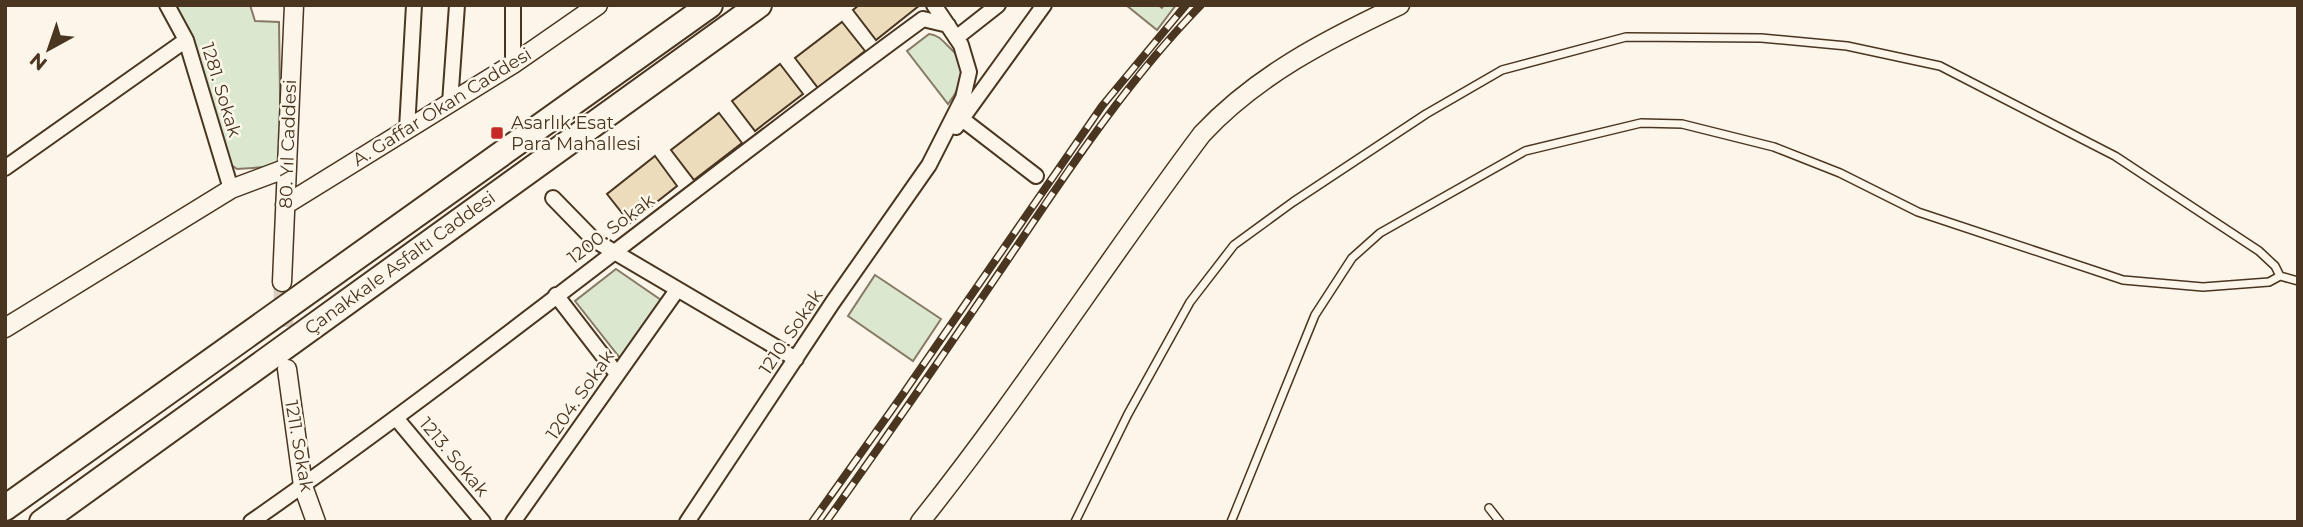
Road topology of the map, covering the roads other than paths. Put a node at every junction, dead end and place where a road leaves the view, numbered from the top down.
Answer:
1 (167, 5) edge
2 (294, 5) edge
3 (414, 5) edge
4 (457, 5) edge
5 (513, 5) edge
6 (598, 5) edge
7 (710, 5) edge
8 (759, 5) edge
9 (934, 5) edge
10 (998, 5) edge
11 (1044, 5) edge
12 (1400, 5) edge
13 (952, 32) junction
14 (186, 40) junction
15 (513, 64) junction
16 (450, 103) junction
17 (962, 119) junction
18 (407, 129) junction
19 (929, 165) junction
20 (287, 167) junction
21 (5, 168) edge
22 (1036, 176) dead end
23 (231, 189) junction
24 (552, 198) dead end
25 (285, 205) junction
26 (612, 252) junction
27 (2280, 276) junction
28 (2298, 281) edge
29 (282, 282) tunnel mouth
30 (677, 290) junction
31 (556, 295) junction
32 (5, 328) edge
33 (796, 359) junction
34 (287, 369) tunnel mouth
35 (617, 374) junction
36 (396, 418) junction
37 (303, 486) junction
38 (5, 508) edge
39 (1489, 508) dead end
40 (42, 522) edge
41 (251, 522) edge
42 (316, 522) edge
43 (483, 522) edge
44 (513, 522) edge
45 (687, 522) edge
46 (920, 522) edge
47 (1075, 522) edge
48 (1231, 522) edge
49 (1500, 522) edge

1 - 14 street, 1281. Sokak
2 - 20 street, 80. Yıl Caddesi
3 - 18 street
4 - 16 street
5 - 15 street
6 - 15 street, A. Gaffar Okan Caddesi
7 - 38 highway, Çanakkale Asfaltı Caddesi
8 - 40 highway, Çanakkale Asfaltı Caddesi
9 - 13 street, 1210. Sokak
10 - 13 street
11 - 17 street, 1210. Sokak
12 - 46 street
13 - 19 street, 1210. Sokak
13 - 26 street, 1200. Sokak
14 - 21 street
14 - 23 street, 1281. Sokak
15 - 16 street, A. Gaffar Okan Caddesi
16 - 18 street, A. Gaffar Okan Caddesi
17 - 19 street, 1210. Sokak
17 - 22 street
18 - 25 street, A. Gaffar Okan Caddesi
19 - 33 street, 1210. Sokak
20 - 23 street
20 - 25 street, 80. Yıl Caddesi
23 - 32 street
24 - 26 street
25 - 29 street, 80. Yıl Caddesi
26 - 30 street
26 - 31 street, 1200. Sokak
27 - 28 lane
27 - 47 lane
27 - 48 lane
30 - 33 street
30 - 35 street, 1204. Sokak
31 - 35 street
31 - 36 street, 1200. Sokak
33 - 45 street, 1210. Sokak
34 - 37 street, 1211. Sokak
35 - 44 street, 1204. Sokak
36 - 37 street, 1200. Sokak
36 - 43 street, 1213. Sokak
37 - 41 street, 1200. Sokak
37 - 42 street, 1211. Sokak
39 - 49 lane

